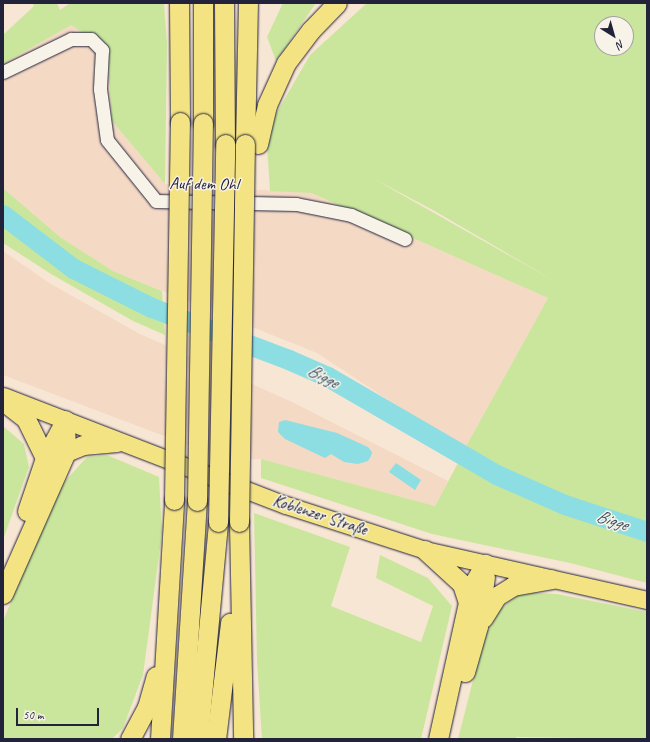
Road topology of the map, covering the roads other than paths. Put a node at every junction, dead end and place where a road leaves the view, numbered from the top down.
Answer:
1 (179, 3) edge
2 (204, 3) edge
3 (224, 3) edge
4 (248, 3) edge
5 (338, 3) edge
6 (3, 72) edge
7 (251, 144) junction
8 (405, 239) dead end
9 (3, 396) edge
10 (3, 401) edge
11 (65, 420) junction
12 (117, 442) junction
13 (66, 452) junction
14 (45, 458) junction
15 (425, 550) junction
16 (238, 554) junction
17 (485, 564) junction
18 (3, 570) edge
19 (551, 579) junction
20 (3, 594) edge
21 (647, 600) edge
22 (468, 602) junction
23 (168, 616) junction
24 (478, 626) junction
25 (130, 739) edge
26 (160, 739) edge
27 (182, 739) edge
28 (198, 739) edge
29 (216, 739) edge
30 (243, 739) edge
31 (438, 739) edge
32 (447, 739) edge

1 - 23 highway, bridge
2 - 27 highway, bridge
3 - 28 highway, bridge
4 - 7 highway
5 - 7 highway
6 - 8 street, Auf dem Ohl
7 - 16 highway, bridge
9 - 11 main road, Koblenzer Straße
10 - 14 highway
11 - 12 main road, Koblenzer Straße
11 - 13 highway
11 - 14 highway
12 - 13 highway
12 - 15 main road, Koblenzer Straße
13 - 20 highway
14 - 18 highway
15 - 17 main road, Koblenzer Straße
15 - 22 highway
16 - 29 highway
16 - 30 highway
17 - 19 main road, Koblenzer Straße
17 - 22 highway
17 - 24 highway
19 - 21 main road, Koblenzer Straße
19 - 24 highway
22 - 31 highway
23 - 25 highway
23 - 26 highway
24 - 32 highway

